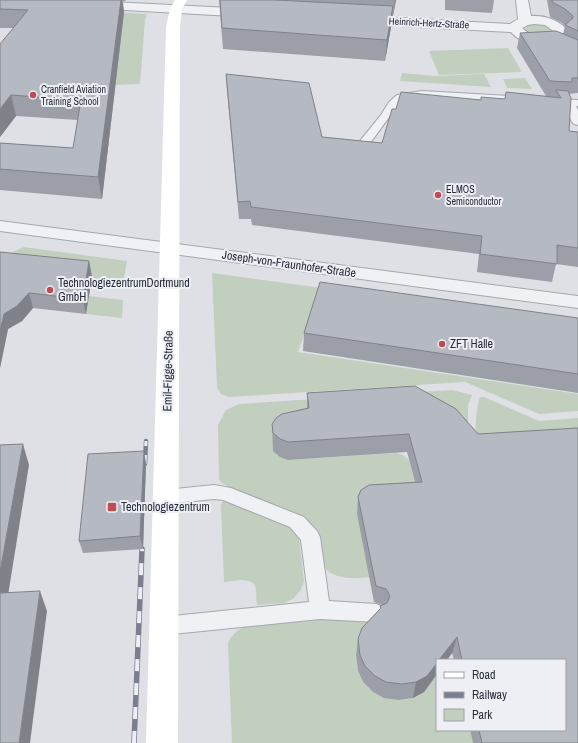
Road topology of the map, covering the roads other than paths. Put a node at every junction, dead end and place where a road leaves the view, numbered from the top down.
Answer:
1 (522, 0) edge
2 (82, 4) edge
3 (179, 5) edge
4 (262, 14) edge
5 (348, 19) edge
6 (520, 25) junction
7 (549, 39) junction
8 (565, 47) edge
9 (573, 103) edge
10 (578, 122) edge
11 (366, 141) edge
12 (0, 226) edge
13 (169, 248) junction
14 (578, 302) edge
15 (165, 497) junction
16 (320, 610) junction
17 (376, 613) edge
18 (164, 626) junction
19 (162, 743) edge

1 - 6 street
2 - 3 street
3 - 4 street
3 - 13 street, Emil-Figge-Straße
5 - 6 street, Heinrich-Hertz-Straße
6 - 7 street
6 - 7 street, Heinrich-Hertz-Straße
7 - 8 lane
9 - 10 lane
9 - 11 lane
12 - 13 street, Joseph-von-Fraunhofer-Straße
13 - 14 street, Joseph-von-Fraunhofer-Straße
13 - 15 street, Emil-Figge-Straße
15 - 16 lane
15 - 18 street, Emil-Figge-Straße
16 - 17 lane
16 - 18 lane
18 - 19 street, Emil-Figge-Straße

